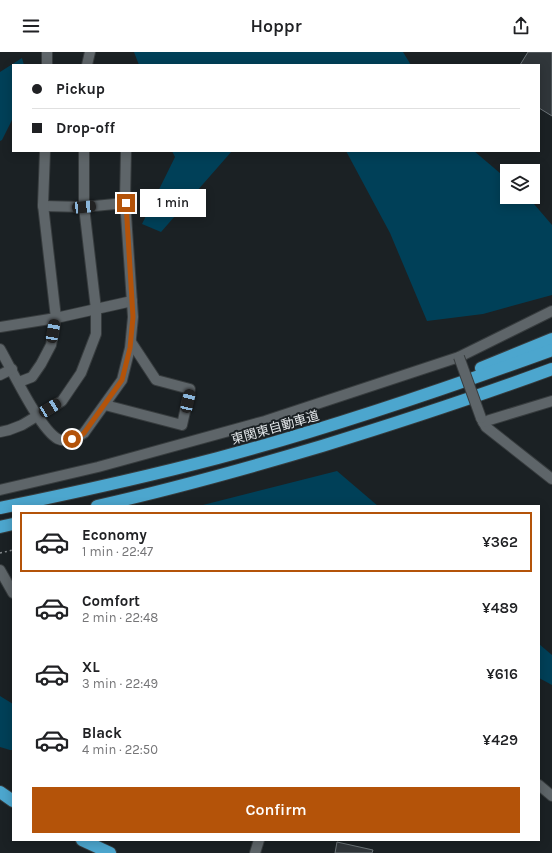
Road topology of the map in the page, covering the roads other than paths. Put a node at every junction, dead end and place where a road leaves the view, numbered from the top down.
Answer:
1 (47, 52) edge
2 (90, 52) edge
3 (47, 64) edge
4 (87, 64) edge
5 (45, 152) edge
6 (84, 152) edge
7 (126, 152) edge
8 (126, 203) junction
9 (43, 206) junction
10 (84, 207) junction
11 (132, 301) junction
12 (96, 309) junction
13 (552, 311) edge
14 (56, 318) junction
15 (0, 327) edge
16 (552, 339) edge
17 (130, 342) junction
18 (0, 349) edge
19 (552, 350) edge
20 (459, 357) junction
21 (12, 369) junction
22 (552, 369) edge
23 (552, 372) edge
24 (0, 375) edge
25 (522, 380) junction
26 (19, 382) junction
27 (552, 402) edge
28 (105, 404) junction
29 (391, 406) junction
30 (37, 416) junction
31 (482, 420) junction
32 (0, 431) edge
33 (552, 479) edge
34 (0, 490) edge
35 (12, 505) edge
36 (14, 505) edge
37 (101, 505) edge
38 (0, 508) edge
39 (12, 524) edge
40 (0, 527) edge
41 (0, 570) edge
42 (12, 591) edge
43 (540, 786) edge
44 (0, 792) edge
45 (552, 796) edge
46 (12, 800) edge
47 (84, 841) edge
48 (258, 841) edge
49 (110, 853) edge
50 (255, 853) edge

1 - 3 street
2 - 4 street
5 - 9 street
6 - 10 street
7 - 8 street
8 - 10 street
8 - 11 street
9 - 10 street
9 - 14 street
10 - 12 street
11 - 12 street
11 - 17 street
12 - 14 street
12 - 30 street
13 - 20 street
14 - 15 street
14 - 26 street
16 - 29 highway
17 - 28 street
17 - 28 street
18 - 21 street
19 - 29 highway, 東関東自動車道
20 - 31 street, bridge
20 - 34 street
21 - 24 street
21 - 26 street
22 - 25 highway
23 - 25 highway
25 - 37 highway
26 - 30 street
27 - 31 street
28 - 30 street
29 - 36 highway, 東関東自動車道
30 - 32 street
31 - 33 street
35 - 38 highway, 東関東自動車道
39 - 40 highway
41 - 42 street
43 - 45 street
44 - 46 highway
47 - 49 highway
48 - 50 street

